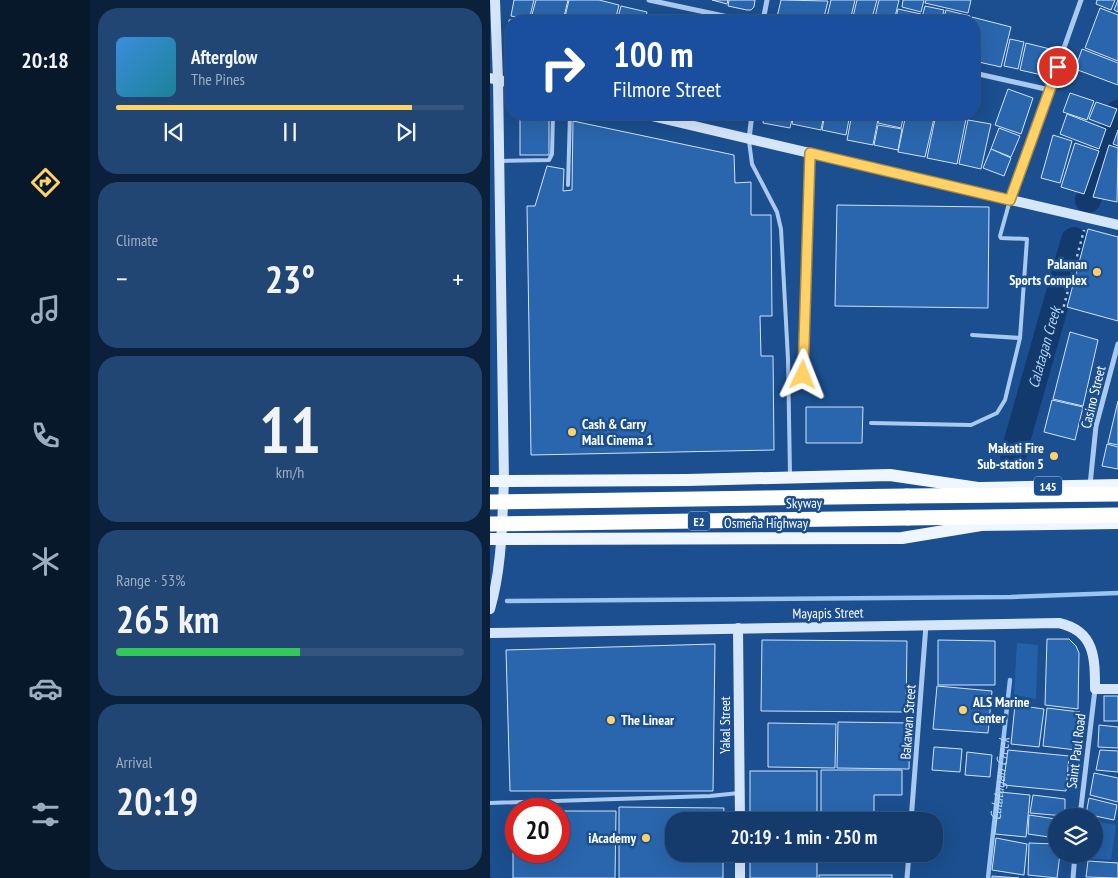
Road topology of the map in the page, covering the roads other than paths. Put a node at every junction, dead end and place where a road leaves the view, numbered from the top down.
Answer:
1 (495, 0) edge
2 (650, 0) edge
3 (767, 0) edge
4 (1081, 0) edge
5 (719, 15) edge
6 (764, 15) edge
7 (980, 74) edge
8 (494, 79) edge
9 (1050, 90) junction
10 (553, 120) edge
11 (570, 120) edge
12 (668, 120) edge
13 (751, 120) edge
14 (749, 139) junction
15 (810, 153) junction
16 (500, 161) junction
17 (568, 185) dead end
18 (1010, 200) junction
19 (1118, 225) edge
20 (972, 336) dead end
21 (1020, 338) junction
22 (1118, 344) edge
23 (803, 375) dead end
24 (871, 423) dead end
25 (790, 476) junction
26 (504, 480) junction
27 (490, 481) edge
28 (1090, 485) junction
29 (1118, 485) edge
30 (978, 488) junction
31 (891, 490) dead end
32 (1118, 494) edge
33 (490, 502) edge
34 (1118, 515) edge
35 (908, 522) dead end
36 (1118, 523) edge
37 (490, 524) edge
38 (981, 525) junction
39 (496, 539) edge
40 (490, 609) edge
41 (926, 625) junction
42 (738, 628) junction
43 (490, 633) edge
44 (1095, 689) junction
45 (1118, 689) edge
46 (739, 793) junction
47 (490, 804) edge
48 (1081, 808) edge
49 (740, 812) edge
50 (912, 812) edge
51 (740, 862) edge
52 (908, 862) edge
53 (1075, 863) edge
54 (740, 878) edge
55 (907, 878) edge
56 (1073, 878) edge

1 - 8 street
2 - 5 street
3 - 6 street
4 - 9 street
7 - 9 street
8 - 16 street
9 - 18 street
10 - 16 lane
11 - 17 lane
12 - 14 street
13 - 14 street
14 - 15 street
14 - 25 lane
15 - 18 street
15 - 23 lane
16 - 26 street
18 - 19 street
18 - 21 lane
20 - 21 lane
21 - 24 lane
22 - 28 street, Casino Street
25 - 26 main road
25 - 30 main road
26 - 27 main road
26 - 39 street
28 - 29 main road, 145
28 - 30 main road, 145
30 - 31 main road, 145
32 - 33 highway, Skyway / E2, bridge
34 - 37 highway, Skyway / E2, bridge
35 - 38 main road, Osmeña Highway
36 - 38 main road, Osmeña Highway
38 - 39 main road, Osmeña Highway
39 - 40 street
41 - 42 street, Mayapis Street
41 - 44 street, Mayapis Street
41 - 50 street, Bakawan Street
42 - 43 street, Mayapis Street
42 - 46 street, Yakal Street
44 - 45 street
44 - 48 street, Saint Paul Road
46 - 47 lane
46 - 49 street, Yakal Street
51 - 54 street
52 - 55 street
53 - 56 street

